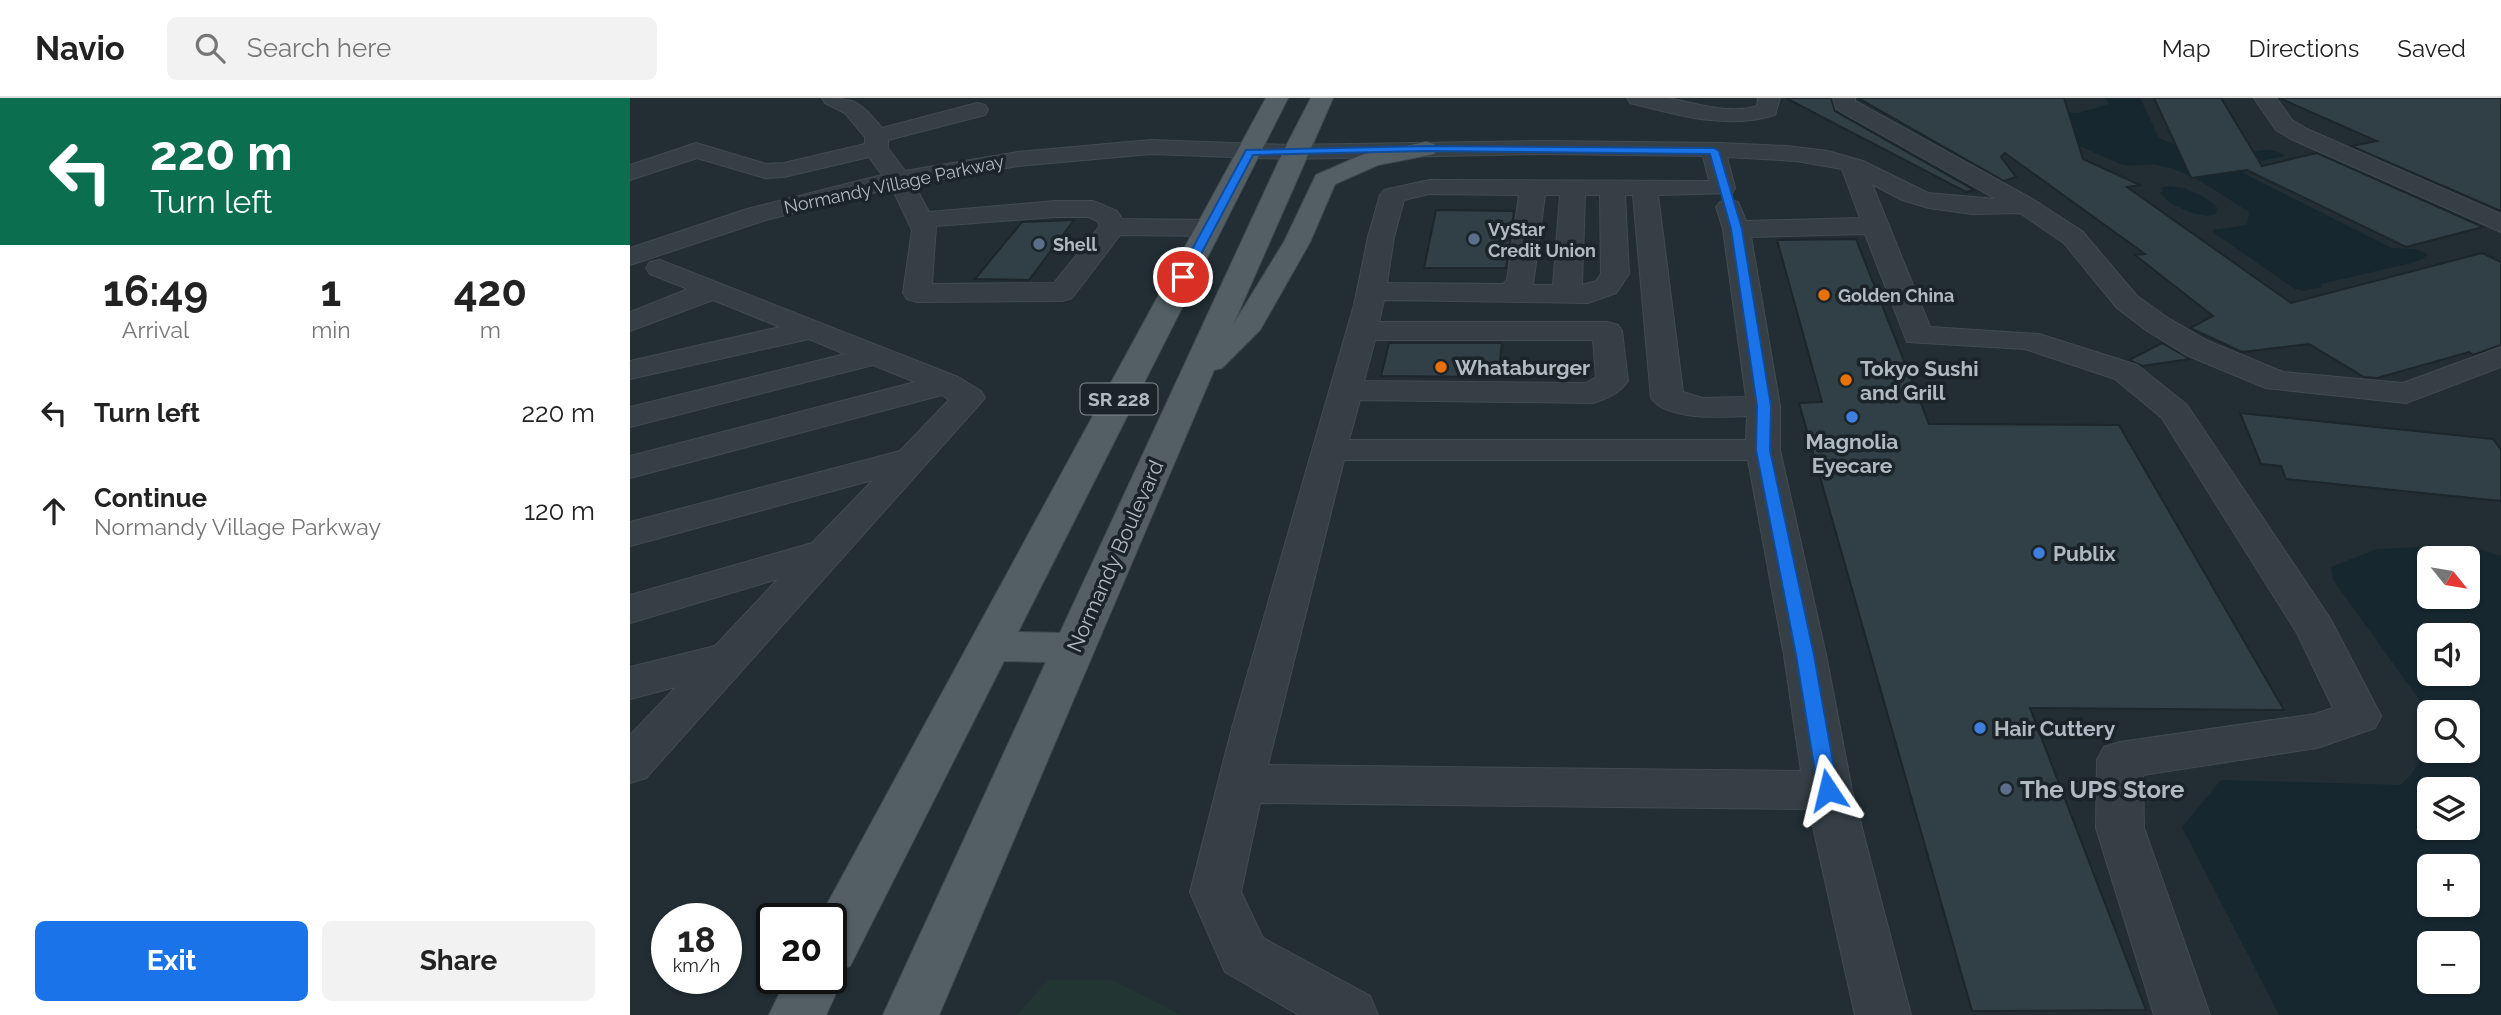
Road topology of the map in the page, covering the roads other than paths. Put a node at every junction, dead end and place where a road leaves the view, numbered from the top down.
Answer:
1 (833, 98) edge
2 (1277, 98) edge
3 (1322, 98) edge
4 (1639, 98) edge
5 (1769, 98) edge
6 (1844, 98) edge
7 (2265, 98) edge
8 (977, 110) dead end
9 (877, 142) junction
10 (1426, 149) junction
11 (1714, 151) junction
12 (1249, 152) junction
13 (1295, 152) junction
14 (1852, 164) junction
15 (630, 173) edge
16 (1580, 187) junction
17 (1723, 188) junction
18 (910, 198) junction
19 (2025, 205) junction
20 (2501, 225) edge
21 (1874, 226) junction
22 (1113, 227) junction
23 (1209, 228) junction
24 (1736, 229) junction
25 (640, 268) edge
26 (713, 290) junction
27 (1372, 291) junction
28 (1550, 294) junction
29 (630, 322) edge
30 (811, 329) junction
31 (1362, 331) junction
32 (876, 355) junction
33 (2501, 356) edge
34 (630, 370) edge
35 (1197, 374) junction
36 (947, 384) junction
37 (1345, 390) junction
38 (1764, 406) junction
39 (630, 417) edge
40 (1330, 450) junction
41 (1763, 450) junction
42 (915, 458) junction
43 (630, 467) edge
44 (630, 534) edge
45 (829, 551) junction
46 (630, 609) edge
47 (990, 646) junction
48 (1074, 648) junction
49 (730, 657) junction
50 (630, 684) edge
51 (630, 765) edge
52 (1241, 784) junction
53 (1828, 790) junction
54 (847, 919) edge
55 (808, 994) edge
56 (797, 1015) edge
57 (911, 1015) edge
58 (1350, 1015) edge
59 (1883, 1015) edge
60 (2182, 1015) edge

1 - 9 street
2 - 12 main road, SR 228
3 - 13 main road, Normandy Boulevard / SR 228
4 - 5 street
6 - 19 street
7 - 20 street
8 - 9 street
9 - 15 street
9 - 18 street
10 - 11 street, Normandy Village Parkway
10 - 13 street, Normandy Village Parkway
10 - 35 main road
11 - 14 street, Normandy Village Parkway
11 - 17 street
12 - 13 street, Normandy Village Parkway
12 - 18 street, Normandy Village Parkway
12 - 23 main road, SR 228
13 - 35 main road, Normandy Boulevard / SR 228
14 - 19 street, Normandy Village Parkway
14 - 21 street
16 - 17 street
16 - 27 street
16 - 28 street
16 - 28 street
16 - 28 street
16 - 38 street
17 - 24 street
18 - 22 street
18 - 22 street
18 - 25 street, Normandy Village Parkway
19 - 33 street
21 - 24 street
21 - 60 street
22 - 23 street
23 - 47 main road, SR 228
24 - 38 street
25 - 26 street
26 - 29 street
26 - 30 street
27 - 28 street
27 - 31 street
30 - 32 street
30 - 34 street
31 - 37 street
31 - 37 street
32 - 36 street
32 - 39 street
35 - 48 main road, Normandy Boulevard / SR 228
36 - 42 street
36 - 43 street
37 - 40 street
38 - 41 street
40 - 41 street
40 - 52 street
41 - 53 street
42 - 44 street
42 - 45 street
45 - 46 street
45 - 49 street
47 - 48 main road
47 - 54 main road, SR 228
48 - 57 main road, Normandy Boulevard / SR 228
49 - 50 street
49 - 51 street
52 - 53 street
52 - 58 street
53 - 59 street
55 - 56 main road

